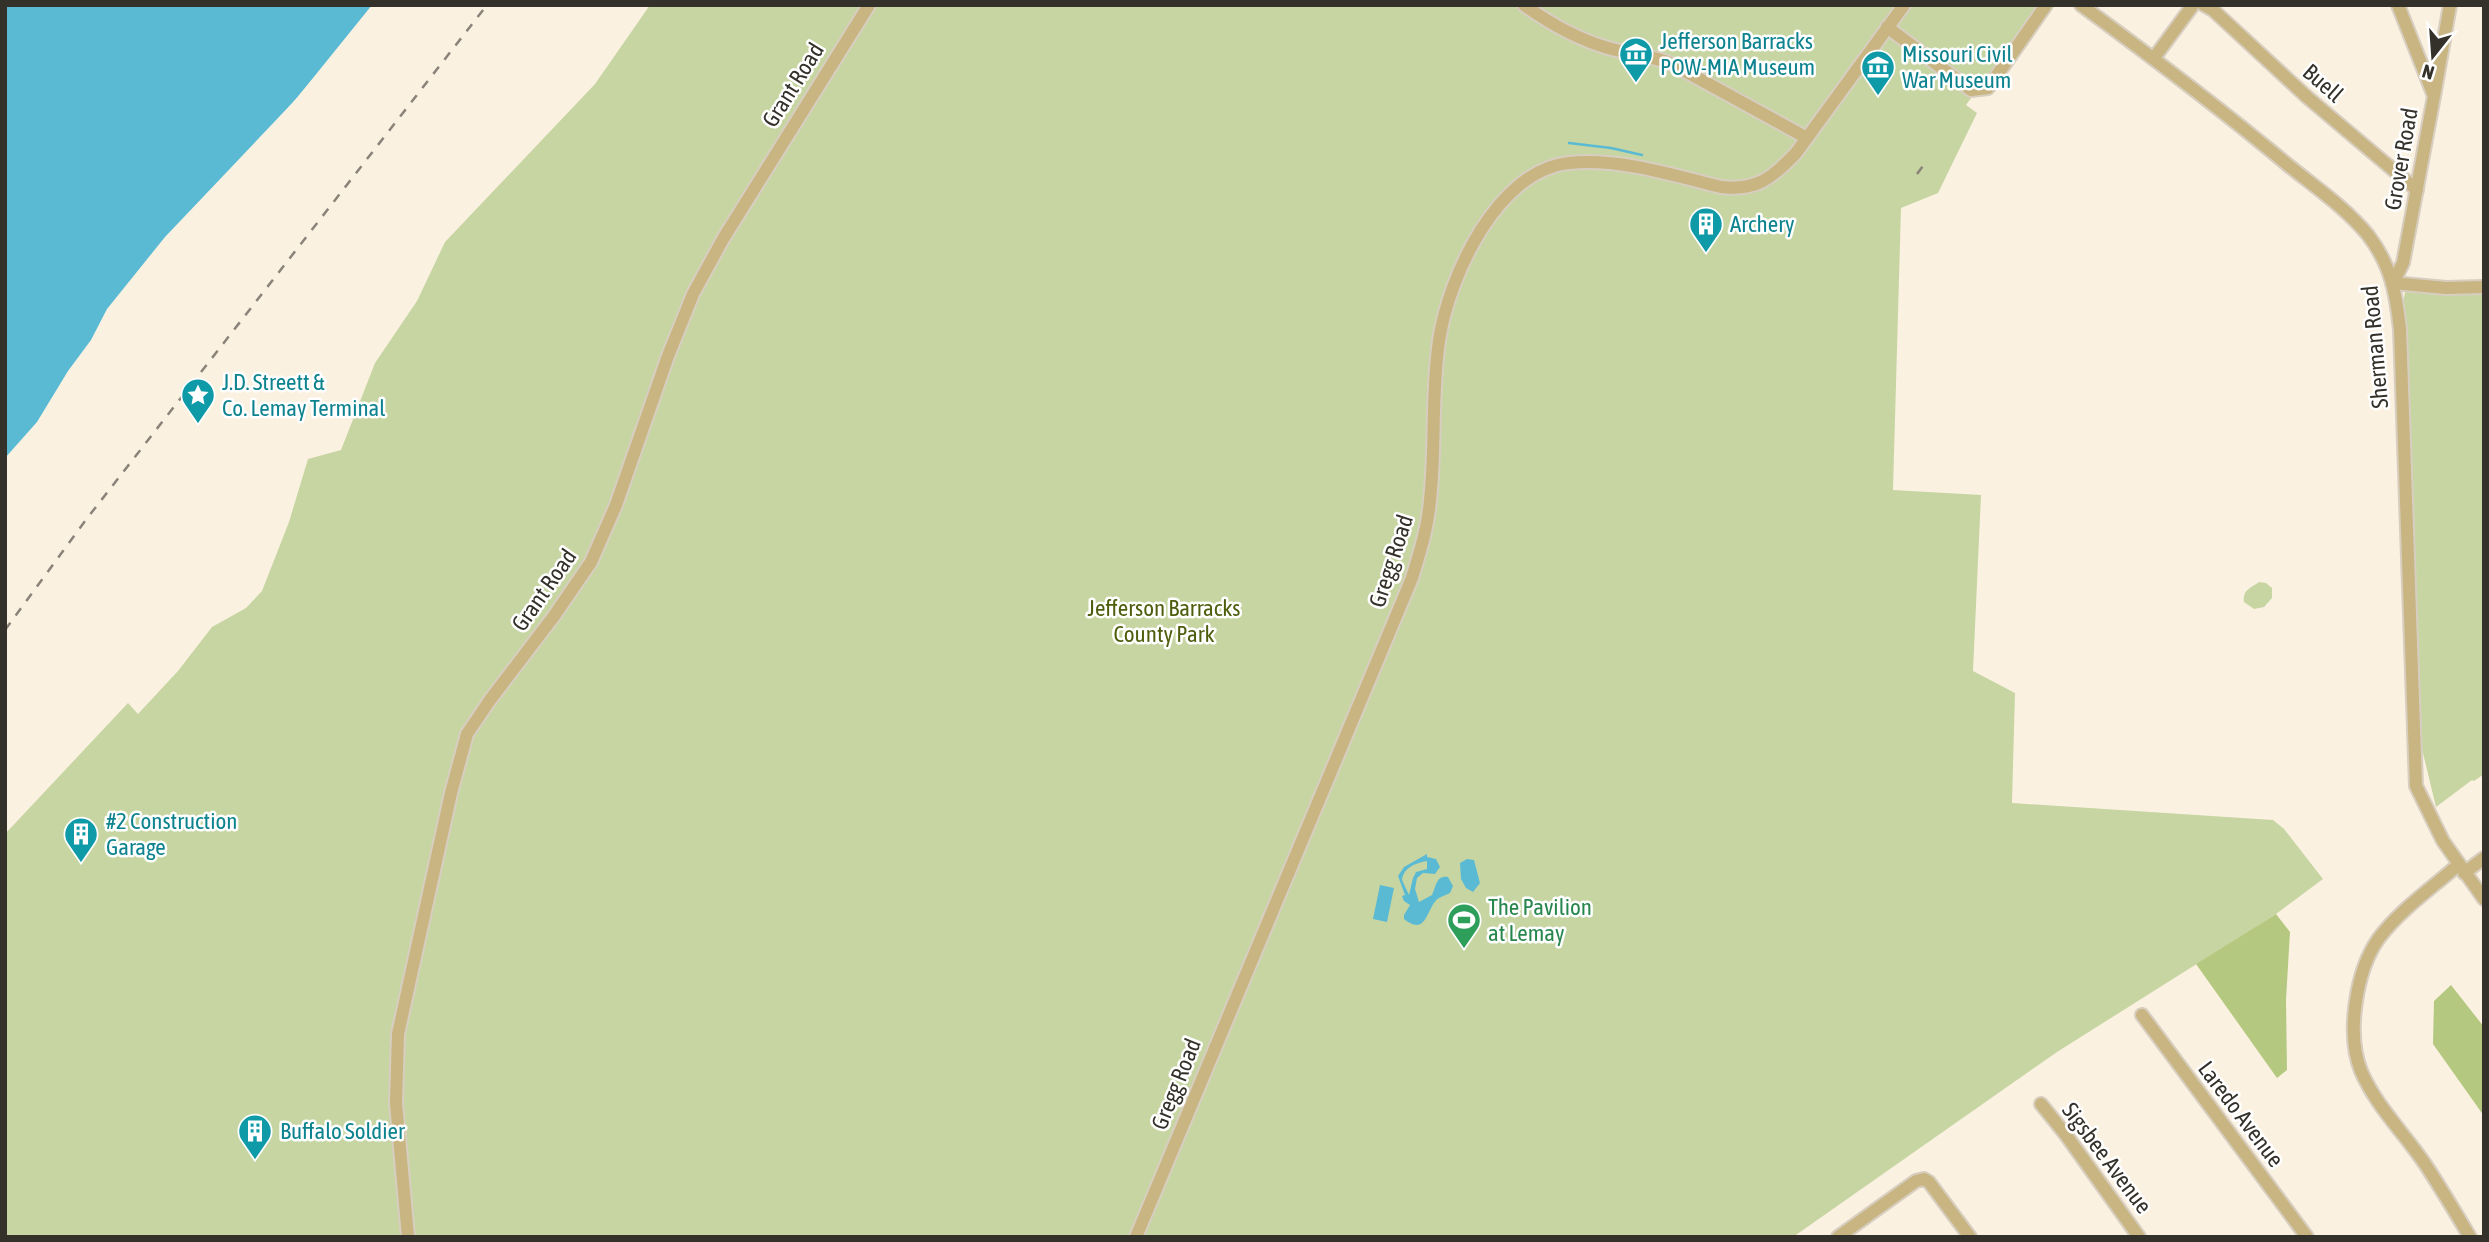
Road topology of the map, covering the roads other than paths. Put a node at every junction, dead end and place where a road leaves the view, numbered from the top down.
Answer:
1 (869, 5) edge
2 (1524, 5) edge
3 (1904, 5) edge
4 (2046, 5) edge
5 (2081, 5) edge
6 (2193, 5) edge
7 (2204, 5) edge
8 (2398, 5) edge
9 (2450, 5) edge
10 (1887, 27) junction
11 (2154, 58) junction
12 (2434, 96) junction
13 (1807, 138) junction
14 (2417, 190) junction
15 (2393, 283) junction
16 (2484, 287) edge
17 (2484, 858) edge
18 (2461, 869) junction
19 (2484, 899) edge
20 (2142, 1015) dead end
21 (2041, 1104) dead end
22 (408, 1237) edge
23 (1136, 1237) edge
24 (1838, 1237) edge
25 (1970, 1237) edge
26 (2139, 1237) edge
27 (2306, 1237) edge
28 (2470, 1237) edge

1 - 22 street, Grant Road
2 - 13 street
3 - 10 street, Gregg Road
4 - 10 street
5 - 11 street, Sherman Road
6 - 11 street
7 - 14 street, Buell
8 - 12 street, Grover Road
9 - 12 street
10 - 13 street, Gregg Road
11 - 15 street, Sherman Road
12 - 14 street, Grover Road
13 - 23 street, Gregg Road
14 - 15 street, Grover Road
15 - 16 street
15 - 18 street, Sherman Road
17 - 18 street
18 - 19 street
18 - 28 street
20 - 27 street, Laredo Avenue
21 - 26 street, Sigsbee Avenue
24 - 25 street

